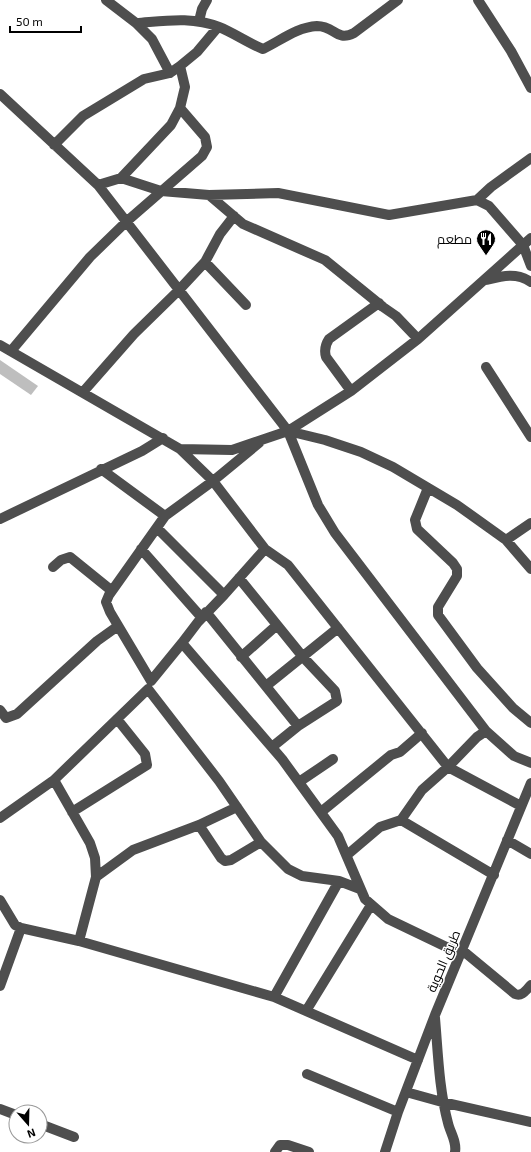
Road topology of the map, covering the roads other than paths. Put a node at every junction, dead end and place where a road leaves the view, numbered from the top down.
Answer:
1 (106, 0) edge
2 (208, 0) edge
3 (398, 0) edge
4 (478, 0) edge
5 (199, 21) junction
6 (136, 23) junction
7 (218, 27) junction
8 (180, 66) junction
9 (170, 73) junction
10 (531, 88) edge
11 (0, 94) edge
12 (180, 108) junction
13 (54, 145) junction
14 (531, 158) edge
15 (121, 178) junction
16 (98, 185) junction
17 (161, 191) junction
18 (209, 195) junction
19 (477, 200) junction
20 (234, 216) junction
21 (126, 222) junction
22 (529, 241) edge
23 (205, 262) junction
24 (531, 266) edge
25 (484, 280) junction
26 (531, 282) edge
27 (178, 291) junction
28 (379, 303) junction
29 (246, 305) dead end
30 (418, 339) junction
31 (0, 344) edge
32 (11, 351) junction
33 (486, 367) dead end
34 (351, 391) junction
35 (83, 392) junction
36 (288, 431) junction
37 (531, 437) edge
38 (163, 438) junction
39 (263, 440) junction
40 (180, 449) junction
41 (101, 469) junction
42 (213, 481) junction
43 (428, 488) junction
44 (165, 516) junction
45 (0, 519) edge
46 (531, 523) edge
47 (157, 528) junction
48 (506, 540) junction
49 (141, 549) junction
50 (265, 549) junction
51 (53, 567) dead end
52 (531, 570) edge
53 (239, 578) junction
54 (112, 590) junction
55 (224, 595) junction
56 (204, 615) junction
57 (277, 625) junction
58 (118, 626) junction
59 (338, 628) junction
60 (182, 643) junction
61 (242, 657) junction
62 (303, 657) junction
63 (149, 685) junction
64 (266, 686) junction
65 (0, 710) edge
66 (117, 719) junction
67 (531, 723) edge
68 (298, 726) junction
69 (486, 731) junction
70 (422, 733) junction
71 (272, 747) junction
72 (333, 759) dead end
73 (531, 763) edge
74 (448, 766) junction
75 (54, 780) junction
76 (299, 782) junction
77 (531, 783) edge
78 (521, 806) junction
79 (237, 807) junction
80 (72, 812) junction
81 (321, 812) junction
82 (0, 818) edge
83 (401, 820) junction
84 (199, 825) junction
85 (507, 840) junction
86 (261, 842) junction
87 (531, 854) edge
88 (347, 856) junction
89 (494, 875) junction
90 (96, 876) junction
91 (339, 882) junction
92 (360, 888) junction
93 (0, 900) edge
94 (372, 905) junction
95 (21, 928) junction
96 (78, 941) junction
97 (461, 952) junction
98 (1, 983) edge
99 (531, 985) edge
100 (274, 997) junction
101 (306, 1011) junction
102 (435, 1015) junction
103 (418, 1060) junction
104 (307, 1074) dead end
105 (406, 1092) junction
106 (442, 1102) junction
107 (398, 1112) junction
108 (531, 1122) edge
109 (48, 1127) edge
110 (74, 1137) dead end
111 (275, 1152) edge
112 (309, 1152) edge
113 (385, 1152) edge
114 (455, 1152) edge

1 - 6 street
2 - 5 street
3 - 7 street
4 - 10 street
5 - 6 street
5 - 7 street
6 - 9 street
7 - 8 street
8 - 9 street
8 - 12 street
9 - 13 street
11 - 13 street
12 - 15 street
12 - 17 street
13 - 16 street
14 - 19 street
15 - 16 street
15 - 17 street
16 - 21 street
17 - 18 street
17 - 21 street
18 - 19 street
18 - 20 street
19 - 22 street
20 - 23 street
20 - 28 street
21 - 27 street
21 - 32 street
22 - 24 street
22 - 25 street
23 - 27 street
23 - 29 street
25 - 26 street
25 - 30 street
27 - 35 street
27 - 36 street
28 - 30 street
28 - 34 street
30 - 34 street
31 - 32 street
32 - 35 street
33 - 37 street
34 - 36 street
35 - 38 street
36 - 39 street
36 - 43 street
36 - 69 street
38 - 40 street
38 - 41 street
39 - 40 street
39 - 42 street
40 - 42 street
41 - 44 street
41 - 45 street
42 - 44 street
42 - 50 street
43 - 48 street
43 - 67 street
44 - 47 street
46 - 48 street
47 - 49 street
47 - 55 street
48 - 52 street
49 - 54 street
49 - 56 street
50 - 53 street
50 - 59 street
51 - 54 street
53 - 55 street
53 - 57 street
54 - 58 street
55 - 56 street
56 - 60 street
56 - 61 street
57 - 61 street
57 - 62 street
58 - 63 street
58 - 65 street
59 - 62 street
59 - 70 street
60 - 63 street
60 - 71 street
61 - 64 street
62 - 64 street
62 - 68 street
63 - 66 street
63 - 79 street
64 - 68 street
66 - 75 street
66 - 80 street
68 - 71 street
69 - 73 street
69 - 74 street
70 - 74 street
70 - 81 street
71 - 76 street
72 - 76 street
74 - 78 street
74 - 83 street
75 - 80 street
75 - 82 street
76 - 81 street
77 - 78 street, طريق الحوية
78 - 85 street, طريق الحوية
79 - 84 street
79 - 86 street
80 - 90 street
81 - 88 street
83 - 88 street
83 - 89 street
84 - 86 street
84 - 90 street
85 - 87 street
85 - 89 street, طريق الحوية
86 - 91 street
88 - 92 street
89 - 97 street, طريق الحوية
90 - 96 street
91 - 92 street
91 - 100 street
92 - 94 street
93 - 95 street
94 - 97 street
94 - 101 street
95 - 96 street
95 - 98 street
96 - 100 street
97 - 99 street
97 - 102 street, طريق الحوية
100 - 101 street
101 - 103 street
102 - 103 street, طريق الحوية
102 - 106 street
103 - 105 street, طريق الحوية
104 - 107 street
105 - 106 street
105 - 107 street, طريق الحوية
106 - 108 street
106 - 114 street
107 - 113 street, طريق الحوية
109 - 110 street
111 - 112 street

